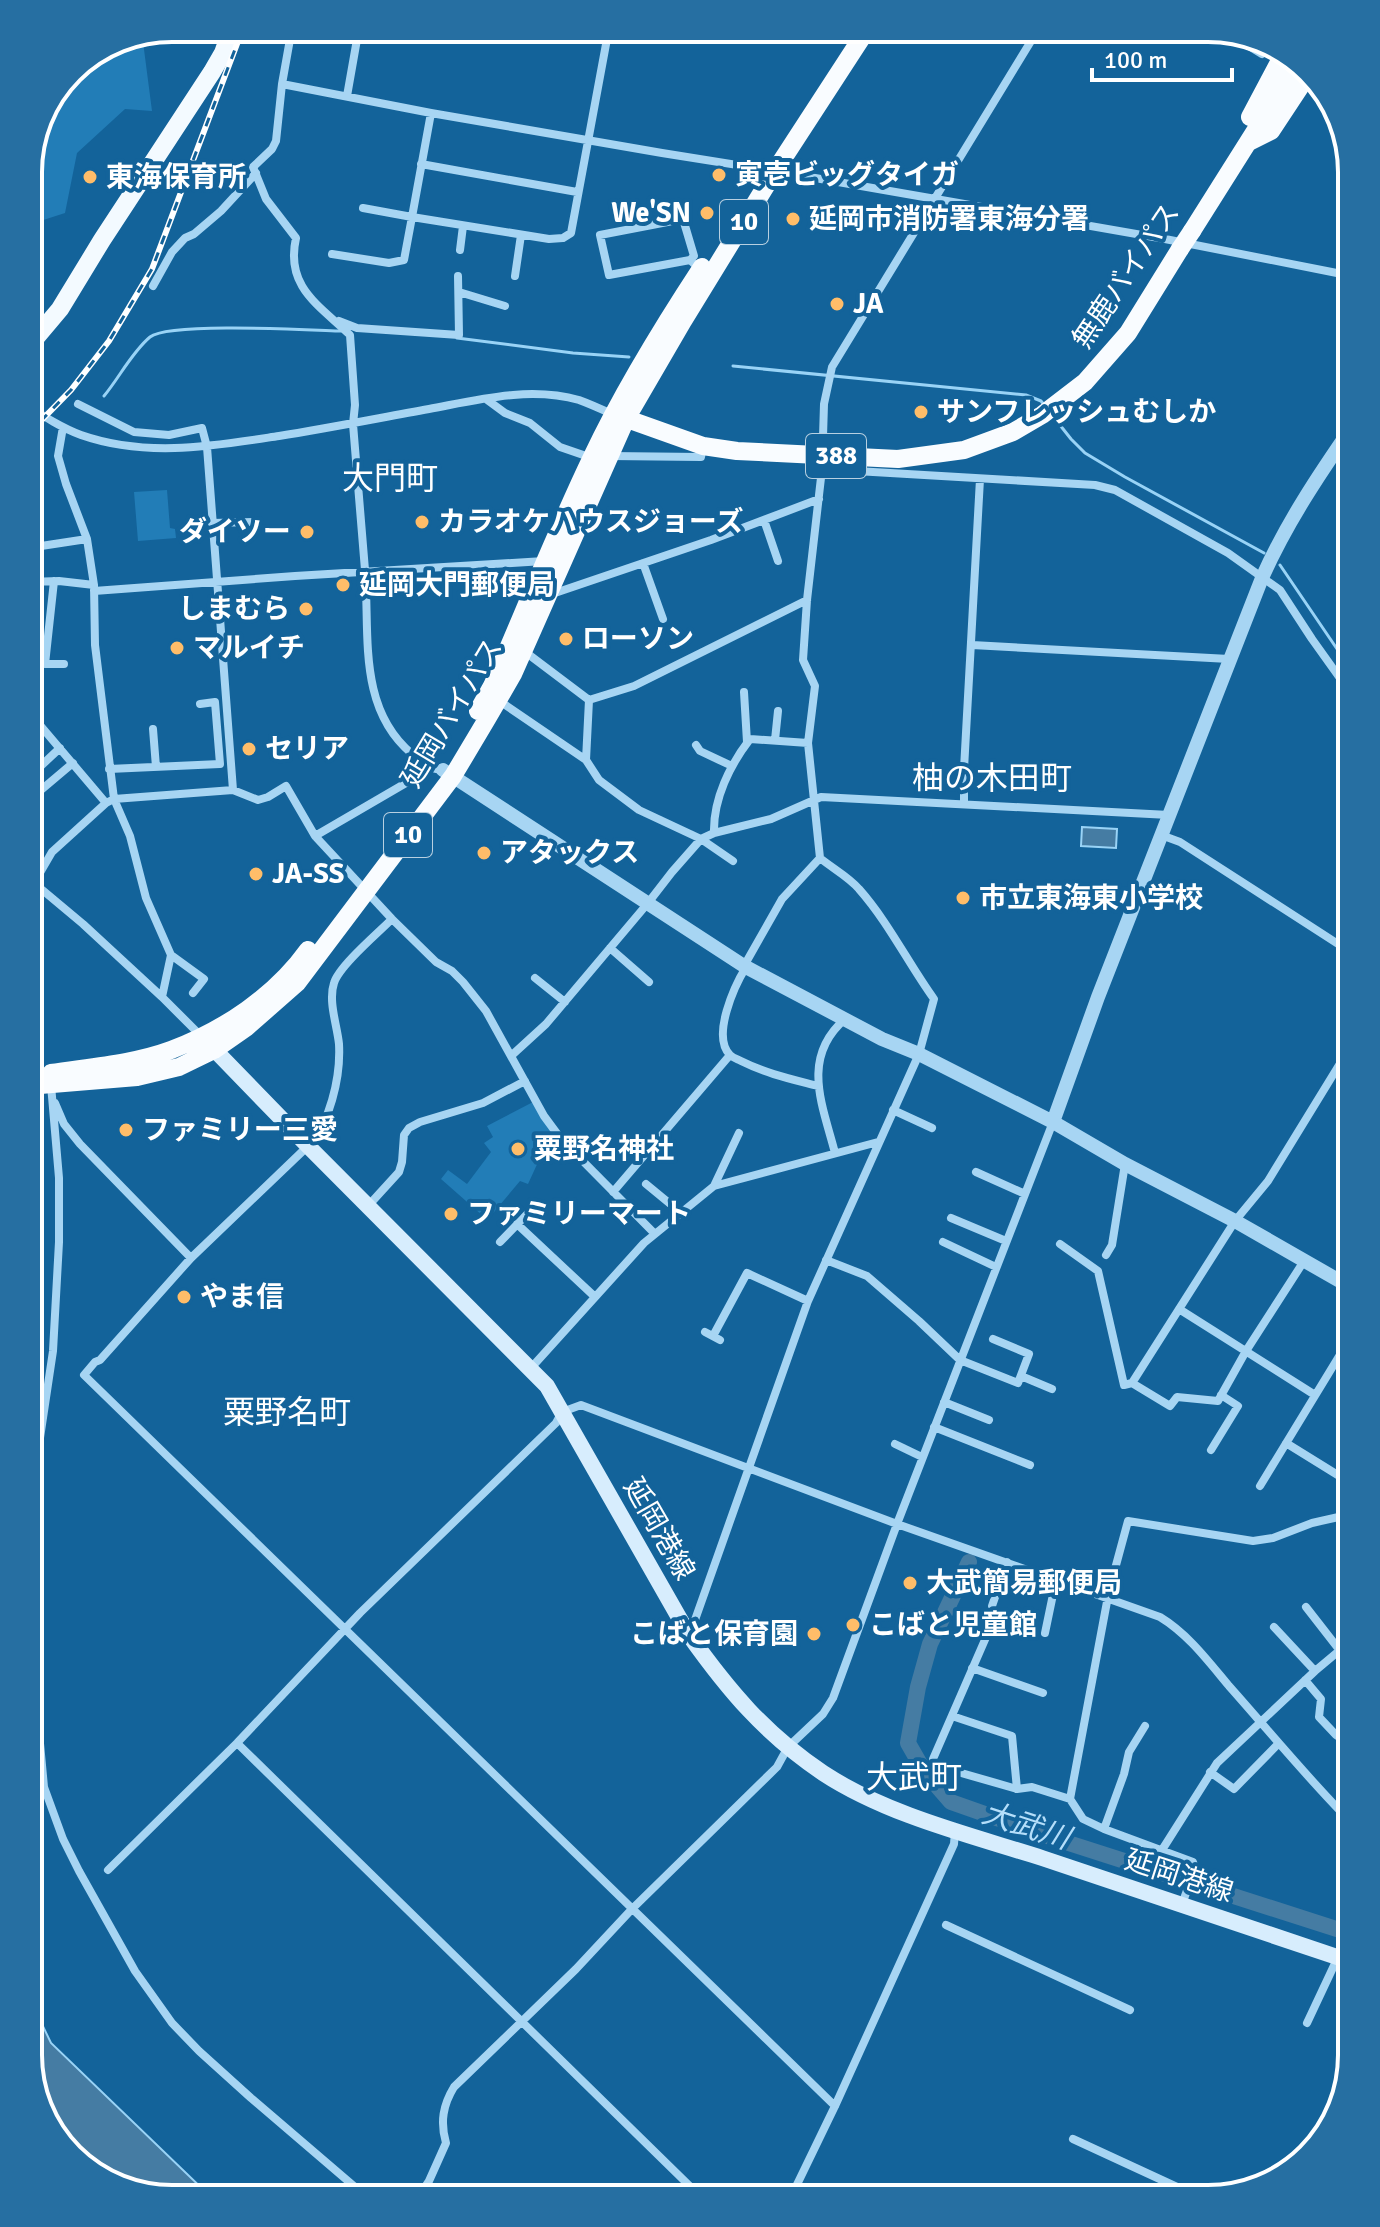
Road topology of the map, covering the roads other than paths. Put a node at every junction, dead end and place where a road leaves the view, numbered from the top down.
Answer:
1 (227, 42) edge
2 (290, 42) edge
3 (357, 42) edge
4 (606, 42) edge
5 (845, 42) edge
6 (858, 42) edge
7 (1030, 42) edge
8 (1279, 63) edge
9 (1292, 73) edge
10 (1303, 83) edge
11 (282, 84) junction
12 (347, 96) junction
13 (431, 113) junction
14 (587, 140) junction
15 (1246, 144) junction
16 (421, 164) junction
17 (771, 170) junction
18 (256, 173) junction
19 (577, 192) junction
20 (934, 200) junction
21 (363, 208) dead end
22 (412, 217) junction
23 (463, 226) junction
24 (521, 235) junction
25 (460, 250) dead end
26 (332, 254) dead end
27 (695, 265) junction
28 (1338, 273) edge
29 (458, 276) dead end
30 (515, 276) dead end
31 (153, 286) dead end
32 (459, 292) junction
33 (505, 306) dead end
34 (337, 322) junction
35 (42, 330) edge
36 (486, 399) junction
37 (78, 404) dead end
38 (42, 414) edge
39 (620, 416) junction
40 (353, 424) junction
41 (63, 427) junction
42 (703, 446) junction
43 (207, 447) junction
44 (1338, 448) edge
45 (600, 457) junction
46 (822, 462) junction
47 (980, 479) junction
48 (819, 499) junction
49 (764, 520) junction
50 (254, 522) dead end
51 (212, 523) junction
52 (87, 539) junction
53 (42, 546) edge
54 (547, 560) junction
55 (778, 561) dead end
56 (643, 563) junction
57 (365, 571) junction
58 (1262, 578) junction
59 (42, 581) edge
60 (54, 581) junction
61 (217, 582) junction
62 (94, 588) junction
63 (549, 595) junction
64 (807, 600) junction
65 (663, 619) dead end
66 (972, 645) junction
67 (524, 650) junction
68 (1229, 659) junction
69 (64, 664) dead end
70 (1338, 675) edge
71 (744, 692) dead end
72 (498, 700) junction
73 (589, 700) junction
74 (200, 704) dead end
75 (778, 711) dead end
76 (153, 729) dead end
77 (42, 730) edge
78 (775, 740) junction
79 (747, 742) junction
80 (808, 743) junction
81 (696, 745) dead end
82 (60, 748) junction
83 (586, 760) junction
84 (73, 763) junction
85 (42, 765) edge
86 (732, 766) junction
87 (156, 767) junction
88 (109, 769) junction
89 (442, 772) junction
90 (42, 789) edge
91 (233, 790) junction
92 (815, 800) junction
93 (110, 801) junction
94 (964, 804) junction
95 (1169, 815) junction
96 (714, 833) junction
97 (1161, 835) junction
98 (315, 836) junction
99 (701, 839) junction
100 (820, 858) junction
101 (733, 861) dead end
102 (42, 869) edge
103 (362, 886) junction
104 (42, 890) edge
105 (648, 903) junction
106 (392, 919) junction
107 (1338, 944) edge
108 (610, 948) junction
109 (171, 955) junction
110 (745, 966) junction
111 (535, 978) dead end
112 (649, 982) dead end
113 (193, 993) dead end
114 (162, 997) junction
115 (565, 1002) junction
116 (845, 1019) junction
117 (208, 1043) junction
118 (919, 1054) junction
119 (730, 1055) junction
120 (511, 1056) junction
121 (1338, 1067) edge
122 (525, 1081) junction
123 (42, 1083) edge
124 (42, 1085) edge
125 (818, 1086) junction
126 (42, 1088) edge
127 (893, 1110) junction
128 (1053, 1122) junction
129 (932, 1128) dead end
130 (739, 1133) dead end
131 (878, 1142) junction
132 (309, 1148) junction
133 (835, 1153) junction
134 (1125, 1164) junction
135 (976, 1172) dead end
136 (646, 1184) dead end
137 (714, 1186) junction
138 (613, 1192) junction
139 (1025, 1194) junction
140 (368, 1206) junction
141 (535, 1206) dead end
142 (680, 1212) junction
143 (951, 1218) dead end
144 (1235, 1221) junction
145 (517, 1224) junction
146 (654, 1233) junction
147 (1006, 1241) junction
148 (500, 1242) dead end
149 (943, 1242) dead end
150 (1060, 1244) dead end
151 (1106, 1255) dead end
152 (191, 1258) junction
153 (826, 1260) junction
154 (1304, 1261) junction
155 (996, 1267) junction
156 (1338, 1280) edge
157 (594, 1296) junction
158 (808, 1301) junction
159 (1179, 1309) junction
160 (713, 1336) dead end
161 (993, 1339) dead end
162 (1246, 1351) junction
163 (1338, 1358) edge
164 (960, 1360) junction
165 (531, 1368) junction
166 (1021, 1376) junction
167 (1132, 1383) junction
168 (1052, 1389) dead end
169 (1221, 1395) junction
170 (1315, 1395) junction
171 (944, 1402) junction
172 (562, 1412) junction
173 (989, 1420) dead end
174 (42, 1424) edge
175 (934, 1427) junction
176 (1286, 1443) junction
177 (895, 1444) dead end
178 (1211, 1450) dead end
179 (922, 1457) junction
180 (1030, 1465) dead end
181 (749, 1469) junction
182 (1338, 1475) edge
183 (1260, 1486) dead end
184 (1338, 1517) edge
185 (897, 1524) junction
186 (1007, 1562) junction
187 (1056, 1580) junction
188 (1108, 1599) junction
189 (1306, 1607) dead end
190 (1274, 1627) dead end
191 (344, 1630) junction
192 (1045, 1633) dead end
193 (689, 1635) junction
194 (1338, 1647) edge
195 (1338, 1651) edge
196 (972, 1668) junction
197 (1315, 1671) junction
198 (1305, 1680) junction
199 (1043, 1693) dead end
200 (952, 1716) junction
201 (1260, 1721) junction
202 (1145, 1726) dead end
203 (1338, 1736) edge
204 (237, 1743) junction
205 (1279, 1743) junction
206 (788, 1747) junction
207 (42, 1765) edge
208 (1210, 1772) junction
209 (1017, 1789) junction
210 (1070, 1799) junction
211 (1338, 1809) edge
212 (1104, 1829) junction
213 (956, 1830) junction
214 (1162, 1850) junction
215 (108, 1870) dead end
216 (1182, 1904) junction
217 (632, 1909) junction
218 (946, 1925) dead end
219 (1338, 1958) edge
220 (1338, 1972) edge
221 (1130, 2010) dead end
222 (522, 2020) junction
223 (1307, 2023) dead end
224 (835, 2106) junction
225 (1073, 2139) dead end
226 (353, 2185) edge
227 (426, 2185) edge
228 (689, 2185) edge
229 (797, 2185) edge
230 (1173, 2185) edge

1 - 35 main road
2 - 11 street
3 - 12 street
4 - 14 street
5 - 17 highway, 延岡バイパス / 10
6 - 17 highway, 延岡バイパス / 10
7 - 20 street
8 - 15 highway, 388
9 - 15 highway, 無鹿バイパス / 388
10 - 15 highway, 388
11 - 12 street
11 - 18 street
12 - 13 street
13 - 14 street
13 - 16 street
14 - 17 street
14 - 19 street
15 - 46 highway, 無鹿バイパス / 388, bridge
16 - 19 street
16 - 22 street
17 - 20 street
17 - 27 highway, 延岡バイパス / 10
17 - 39 highway, 延岡バイパス / 10
18 - 31 street
18 - 34 street
19 - 24 street
20 - 28 street
20 - 46 street
21 - 22 street
22 - 23 street
22 - 26 street
23 - 24 street
23 - 25 street
24 - 30 street
27 - 27 street
27 - 39 highway, 延岡バイパス / 10
29 - 32 street
32 - 33 street
32 - 34 street
34 - 40 street
36 - 39 street
36 - 40 street
36 - 45 street
37 - 43 street
38 - 41 street
39 - 42 highway, 無鹿バイパス / 388
39 - 45 highway, 延岡バイパス / 10
40 - 43 street
40 - 57 street
41 - 43 street
41 - 52 street
42 - 45 street
42 - 46 highway, 無鹿バイパス / 388
43 - 51 street
44 - 58 street
45 - 54 highway, 延岡バイパス / 10
45 - 63 highway, 延岡バイパス / 10
46 - 47 street
46 - 48 street
47 - 58 street
47 - 66 street
48 - 49 street
48 - 64 street
49 - 55 street
49 - 56 street
50 - 51 street
51 - 61 street
52 - 53 street
52 - 62 street
54 - 57 street
54 - 89 highway, 延岡バイパス / 10
56 - 63 street
56 - 65 street
57 - 61 street
57 - 89 street
58 - 68 street
58 - 70 street
59 - 60 street
60 - 62 street
60 - 69 street
61 - 62 street
61 - 91 street
62 - 88 street
63 - 67 highway, 延岡バイパス / 10
64 - 73 street
64 - 80 street
66 - 68 street
66 - 94 street
67 - 72 highway, 延岡バイパス / 10
67 - 73 street
68 - 95 street
71 - 79 street
72 - 83 street
72 - 89 highway, 延岡バイパス / 10
73 - 83 street
74 - 87 street
75 - 78 street
76 - 87 street
77 - 82 street
78 - 79 street
78 - 80 street
79 - 86 street
80 - 92 street
81 - 86 street
82 - 84 street
82 - 85 street
83 - 99 street
84 - 90 street
84 - 93 street
86 - 96 street
87 - 88 street
88 - 93 street
89 - 98 street
89 - 103 highway, 延岡バイパス / 10
89 - 105 street
91 - 93 street
91 - 98 street
92 - 94 street
92 - 96 street
92 - 100 street
93 - 102 street
93 - 109 street
94 - 95 street
95 - 97 street
96 - 99 street
97 - 107 street
97 - 128 street
98 - 103 street
99 - 101 street
99 - 105 street
100 - 110 street
100 - 118 street
103 - 106 street
103 - 117 highway, 延岡バイパス / 10
104 - 114 street
105 - 108 street
105 - 110 street
106 - 120 street
106 - 132 street
108 - 112 street
108 - 115 street
109 - 113 street
109 - 114 street
110 - 116 street
110 - 119 street
111 - 115 street
114 - 117 street
115 - 120 street
116 - 118 street
116 - 125 street
117 - 123 highway, 延岡バイパス / 10
117 - 132 main road, 延岡港線
118 - 127 street
118 - 128 street
119 - 125 street
119 - 138 street
120 - 122 street
121 - 144 street
122 - 138 street
122 - 140 street
124 - 152 street
125 - 133 street
126 - 174 street
127 - 129 street
127 - 131 street
128 - 134 street
128 - 139 street
130 - 137 street
131 - 133 street
131 - 153 street
132 - 140 main road, 延岡港線
132 - 152 street
133 - 137 street
134 - 144 street
134 - 151 street
135 - 139 street
136 - 142 street
137 - 142 street
138 - 146 street
139 - 147 street
140 - 165 main road, 延岡港線
141 - 145 street
142 - 146 street
143 - 147 street
144 - 154 street
144 - 159 street
145 - 148 street
145 - 157 street
146 - 157 street
147 - 155 street
149 - 155 street
150 - 167 street
152 - 191 street
153 - 158 street
153 - 164 street
154 - 156 street
154 - 162 street
155 - 164 street
157 - 165 street
158 - 160 street
158 - 181 street
159 - 162 street
159 - 167 street
161 - 166 street
162 - 169 street
162 - 170 street
163 - 170 street
164 - 166 street
164 - 171 street
165 - 172 main road, 延岡港線
166 - 168 street
167 - 169 street
169 - 178 street
170 - 176 street
171 - 173 street
171 - 175 street
172 - 181 street
172 - 191 street
172 - 193 main road, 延岡港線
175 - 179 street
175 - 180 street
176 - 182 street
176 - 183 street
177 - 179 street
179 - 185 street
181 - 185 street
181 - 193 street
184 - 188 street
185 - 186 street
185 - 206 street
186 - 187 street
186 - 196 street
187 - 188 street
187 - 192 street
188 - 201 street
188 - 210 street
189 - 194 street
190 - 197 street
191 - 204 street
191 - 217 street
193 - 206 main road, 延岡港線
195 - 197 street
196 - 199 street
196 - 200 street
197 - 198 street
198 - 201 street
198 - 203 street
200 - 209 street
200 - 209 street
201 - 205 street
201 - 208 street
202 - 212 street
204 - 215 street
204 - 222 street
205 - 208 street
205 - 211 street
206 - 213 main road, 延岡港線
206 - 217 street
207 - 226 street
208 - 214 street
209 - 210 street
210 - 212 street
212 - 214 street
213 - 216 main road, 延岡港線
213 - 224 street
214 - 216 street
216 - 219 main road, 延岡港線
217 - 222 street
217 - 224 street
218 - 221 street
220 - 223 street
222 - 227 street
222 - 228 street
224 - 229 street
225 - 230 street

